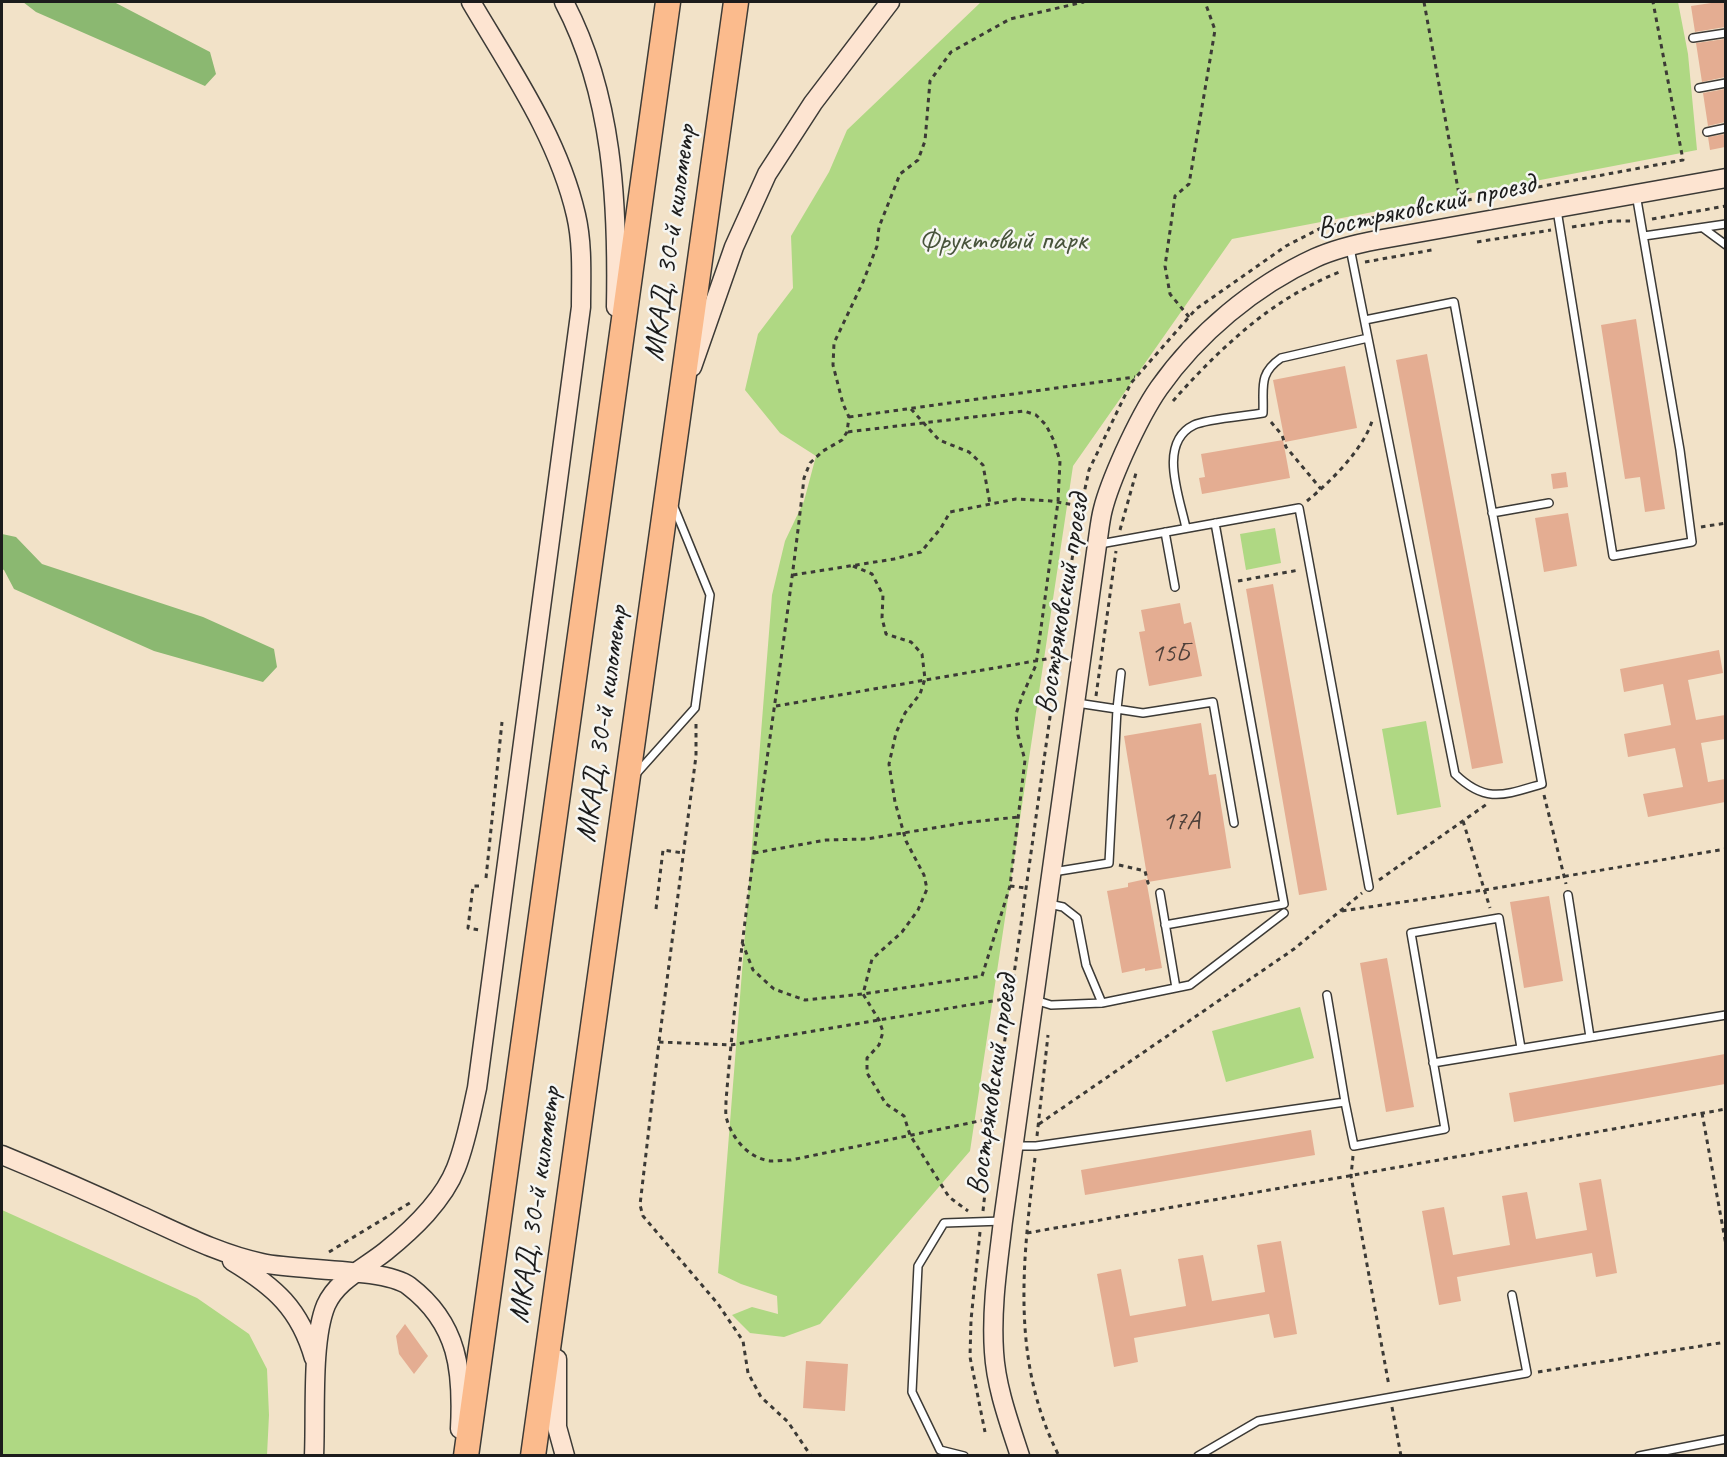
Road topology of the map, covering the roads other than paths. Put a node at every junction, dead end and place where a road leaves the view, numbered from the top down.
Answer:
1 (471, 2) edge
2 (564, 2) edge
3 (668, 2) edge
4 (736, 2) edge
5 (890, 2) edge
6 (1725, 33) edge
7 (1694, 38) dead end
8 (1725, 83) edge
9 (1699, 88) dead end
10 (1725, 128) edge
11 (1707, 132) dead end
12 (1725, 178) edge
13 (1636, 194) junction
14 (1557, 208) junction
15 (1725, 224) edge
16 (1703, 228) junction
17 (1644, 236) junction
18 (1725, 245) edge
19 (1350, 246) junction
20 (1365, 320) junction
21 (1368, 338) junction
22 (615, 387) junction
23 (682, 397) junction
24 (667, 491) junction
25 (1549, 503) dead end
26 (1492, 513) junction
27 (1215, 523) junction
28 (1186, 528) junction
29 (1165, 532) junction
30 (1096, 545) junction
31 (1175, 587) dead end
32 (1121, 673) dead end
33 (1075, 702) junction
34 (1117, 709) junction
35 (626, 784) junction
36 (1234, 823) dead end
37 (1051, 872) junction
38 (1369, 888) road end
39 (1160, 893) road end
40 (1568, 895) road end
41 (1047, 903) junction
42 (1284, 913) dead end
43 (1165, 925) junction
44 (1176, 988) junction
45 (1327, 995) dead end
46 (1033, 1000) junction
47 (1102, 1003) junction
48 (1725, 1015) edge
49 (1590, 1037) junction
50 (1521, 1048) junction
51 (1433, 1063) junction
52 (1346, 1102) junction
53 (1013, 1146) junction
54 (2, 1155) edge
55 (1003, 1221) junction
56 (194, 1240) junction
57 (562, 1247) junction
58 (356, 1273) junction
59 (1512, 1294) dead end
60 (316, 1380) junction
61 (1725, 1439) edge
62 (315, 1452) edge
63 (458, 1455) edge
64 (466, 1455) edge
65 (533, 1455) edge
66 (565, 1455) edge
67 (964, 1455) edge
68 (1020, 1455) edge
69 (1198, 1455) edge
70 (1639, 1455) edge

1 - 58 street
2 - 22 street
3 - 22 highway, МКАД, 30-й километр
4 - 23 highway, МКАД, 30-й километр
5 - 23 street
6 - 7 lane
8 - 9 lane
10 - 11 lane
12 - 13 street, Востряковский проезд
13 - 14 street, Востряковский проезд
13 - 17 lane
14 - 17 lane
14 - 19 street, Востряковский проезд
15 - 16 lane
16 - 17 lane
16 - 18 lane
19 - 20 lane
19 - 30 street, Востряковский проезд
20 - 21 lane
20 - 26 lane
21 - 26 lane
21 - 28 lane
22 - 64 highway, МКАД, 30-й километр
23 - 24 highway, МКАД, 30-й километр
24 - 35 highway, МКАД, 30-й километр
24 - 35 lane
25 - 26 lane
27 - 28 lane
27 - 38 lane
27 - 43 lane
28 - 29 lane
29 - 30 lane
29 - 31 lane
30 - 33 street, Востряковский проезд
32 - 34 lane
33 - 34 lane
33 - 37 street, Востряковский проезд
34 - 36 lane
34 - 37 lane
35 - 57 highway, МКАД, 30-й километр
37 - 41 street, Востряковский проезд
39 - 43 lane
40 - 49 lane
41 - 46 street, Востряковский проезд
41 - 47 lane
42 - 44 lane
43 - 44 lane
44 - 47 lane
45 - 52 lane
46 - 47 lane
46 - 53 street, Востряковский проезд
48 - 49 lane
49 - 50 lane
50 - 51 lane
50 - 51 lane
51 - 52 lane
52 - 53 lane
53 - 55 street, Востряковский проезд
54 - 56 street
55 - 67 lane
55 - 68 street, Востряковский проезд
56 - 58 street
56 - 60 street
57 - 65 highway, МКАД, 30-й километр
57 - 66 street
58 - 60 street
58 - 63 street
59 - 69 lane
60 - 62 street
61 - 70 lane

